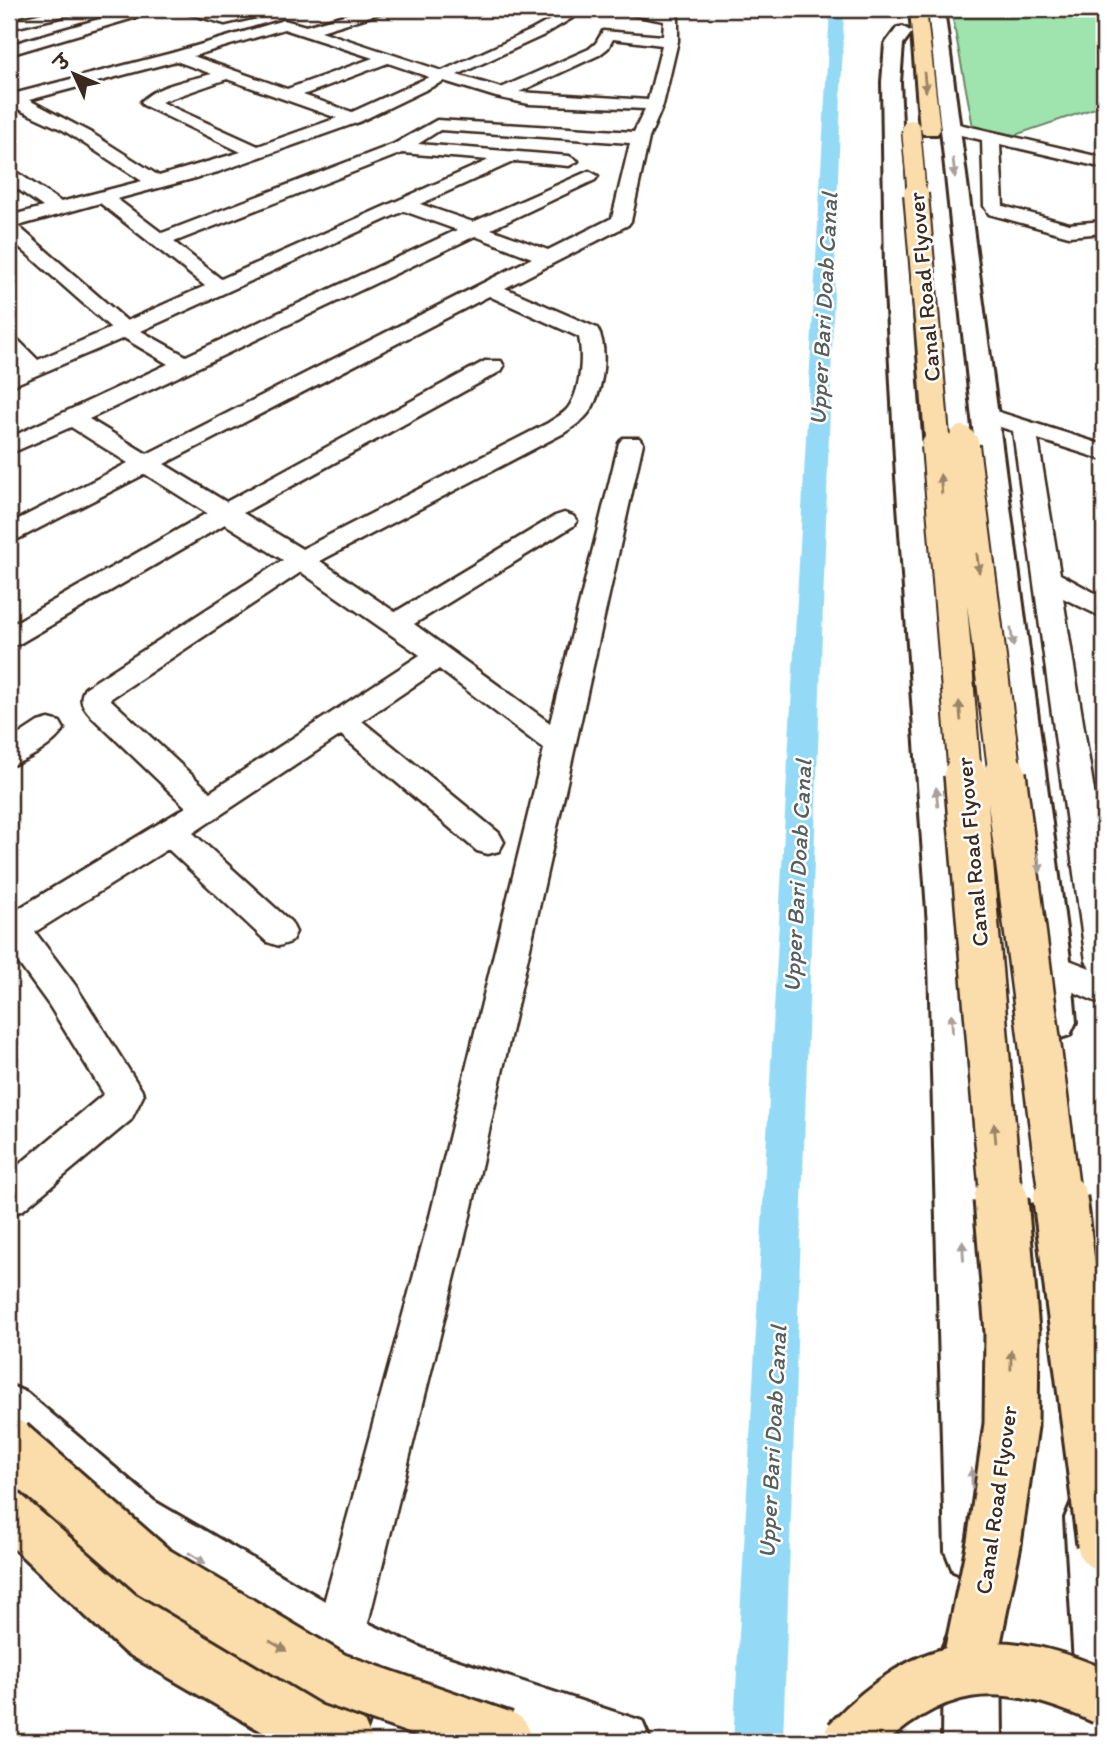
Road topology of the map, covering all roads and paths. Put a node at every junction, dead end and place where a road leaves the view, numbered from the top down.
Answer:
1 (77, 9) edge
2 (149, 9) edge
3 (188, 9) edge
4 (272, 9) edge
5 (379, 9) edge
6 (580, 9) edge
7 (622, 9) edge
8 (936, 9) edge
9 (672, 13) edge
10 (255, 14) junction
11 (284, 24) junction
12 (9, 25) edge
13 (917, 27) edge
14 (307, 31) junction
15 (670, 41) junction
16 (9, 50) edge
17 (177, 57) junction
18 (387, 58) junction
19 (227, 74) junction
20 (443, 76) junction
21 (287, 94) junction
22 (502, 94) junction
23 (11, 99) edge
24 (655, 105) junction
25 (354, 118) junction
26 (930, 129) junction
27 (529, 130) junction
28 (991, 136) junction
29 (640, 138) junction
30 (400, 148) junction
31 (257, 152) junction
32 (513, 156) junction
33 (569, 161) dead end
34 (1102, 161) edge
35 (9, 175) edge
36 (589, 176) dead end
37 (157, 183) junction
38 (102, 196) junction
39 (403, 204) junction
40 (57, 208) junction
41 (9, 222) edge
42 (9, 228) edge
43 (1104, 228) edge
44 (474, 229) junction
45 (159, 241) junction
46 (549, 257) junction
47 (219, 287) junction
48 (488, 288) junction
49 (125, 330) junction
50 (9, 344) edge
51 (183, 364) junction
52 (493, 366) dead end
53 (35, 369) junction
54 (9, 380) edge
55 (986, 415) junction
56 (72, 418) junction
57 (1024, 426) junction
58 (631, 443) dead end
59 (1100, 446) edge
60 (9, 447) edge
61 (146, 464) junction
62 (225, 513) junction
63 (564, 521) dead end
64 (9, 534) edge
65 (301, 560) junction
66 (1048, 579) junction
67 (1104, 609) edge
68 (395, 624) junction
69 (15, 626) edge
70 (440, 655) junction
71 (342, 720) junction
72 (49, 730) dead end
73 (560, 746) junction
74 (9, 755) edge
75 (208, 809) junction
76 (170, 831) junction
77 (488, 842) dead end
78 (10, 926) edge
79 (279, 932) dead end
80 (1104, 961) edge
81 (1051, 967) junction
82 (1104, 990) edge
83 (9, 1197) edge
84 (9, 1412) edge
85 (9, 1445) edge
86 (11, 1534) edge
87 (1104, 1544) edge
88 (339, 1639) junction
89 (968, 1669) junction
90 (418, 1676) junction
91 (1104, 1680) edge
92 (1104, 1698) edge
93 (519, 1725) edge
94 (308, 1742) edge
95 (344, 1742) edge
96 (395, 1742) edge
97 (621, 1742) edge
98 (849, 1742) edge
99 (972, 1742) edge

1 - 12 street
2 - 16 street
3 - 10 street
4 - 10 street
5 - 14 street
6 - 20 street
7 - 9 street
8 - 13 street
9 - 15 street
10 - 11 street
11 - 14 street
11 - 17 street
13 - 26 street
26 -> 13 main road, Canal Road Flyover
99 -> 13 street
14 - 18 street
15 - 22 street
15 - 24 street
17 - 19 street
17 - 23 street
18 - 20 street
18 - 21 street
19 - 21 street
19 - 31 street
20 - 22 street
20 - 25 street
21 - 25 street
22 - 24 street
23 - 37 street
24 - 29 street
25 - 31 street
26 - 28 street
26 -> 55 street
26 -> 87 main road, Canal Road Flyover, bridge
89 -> 26 main road, Canal Road Flyover, bridge
27 - 29 street
27 - 30 street
27 - 32 street
28 - 34 street
28 - 43 street
29 - 46 street
30 - 32 street
30 - 45 street
31 - 37 street
32 - 33 street
32 - 39 street
35 - 40 street
36 - 44 street
37 - 38 street
38 - 40 street
38 - 45 street
39 - 44 street
39 - 47 street
40 - 41 street
42 - 49 street
44 - 46 street
44 - 51 street
45 - 47 street
46 - 48 street
47 - 49 street
48 - 61 street
48 - 65 street
49 - 51 street
49 - 53 street
50 - 53 street
51 - 56 street
52 - 62 street
53 - 54 street
55 - 57 street
55 -> 81 street
56 - 60 street
56 - 61 street
57 - 59 street
57 - 66 street
58 - 73 street
61 - 62 street
61 - 64 street
62 - 65 street
62 - 69 street
63 - 68 street
65 - 68 street
65 - 75 street
66 - 67 street
66 - 80 street
68 - 70 street
70 - 71 street
70 - 73 street
71 - 75 street
71 - 77 street
72 - 74 street
73 - 88 street
75 - 76 street
76 - 78 street
76 - 79 street
78 - 83 street
81 - 82 street
81 - 91 street
84 -> 88 street
85 -> 93 main road, bridge
86 - 94 street
86 - 95 main road
88 - 90 street
89 - 92 main road, bridge
89 - 98 main road, bridge
90 - 93 street
90 - 96 street
93 - 97 street

